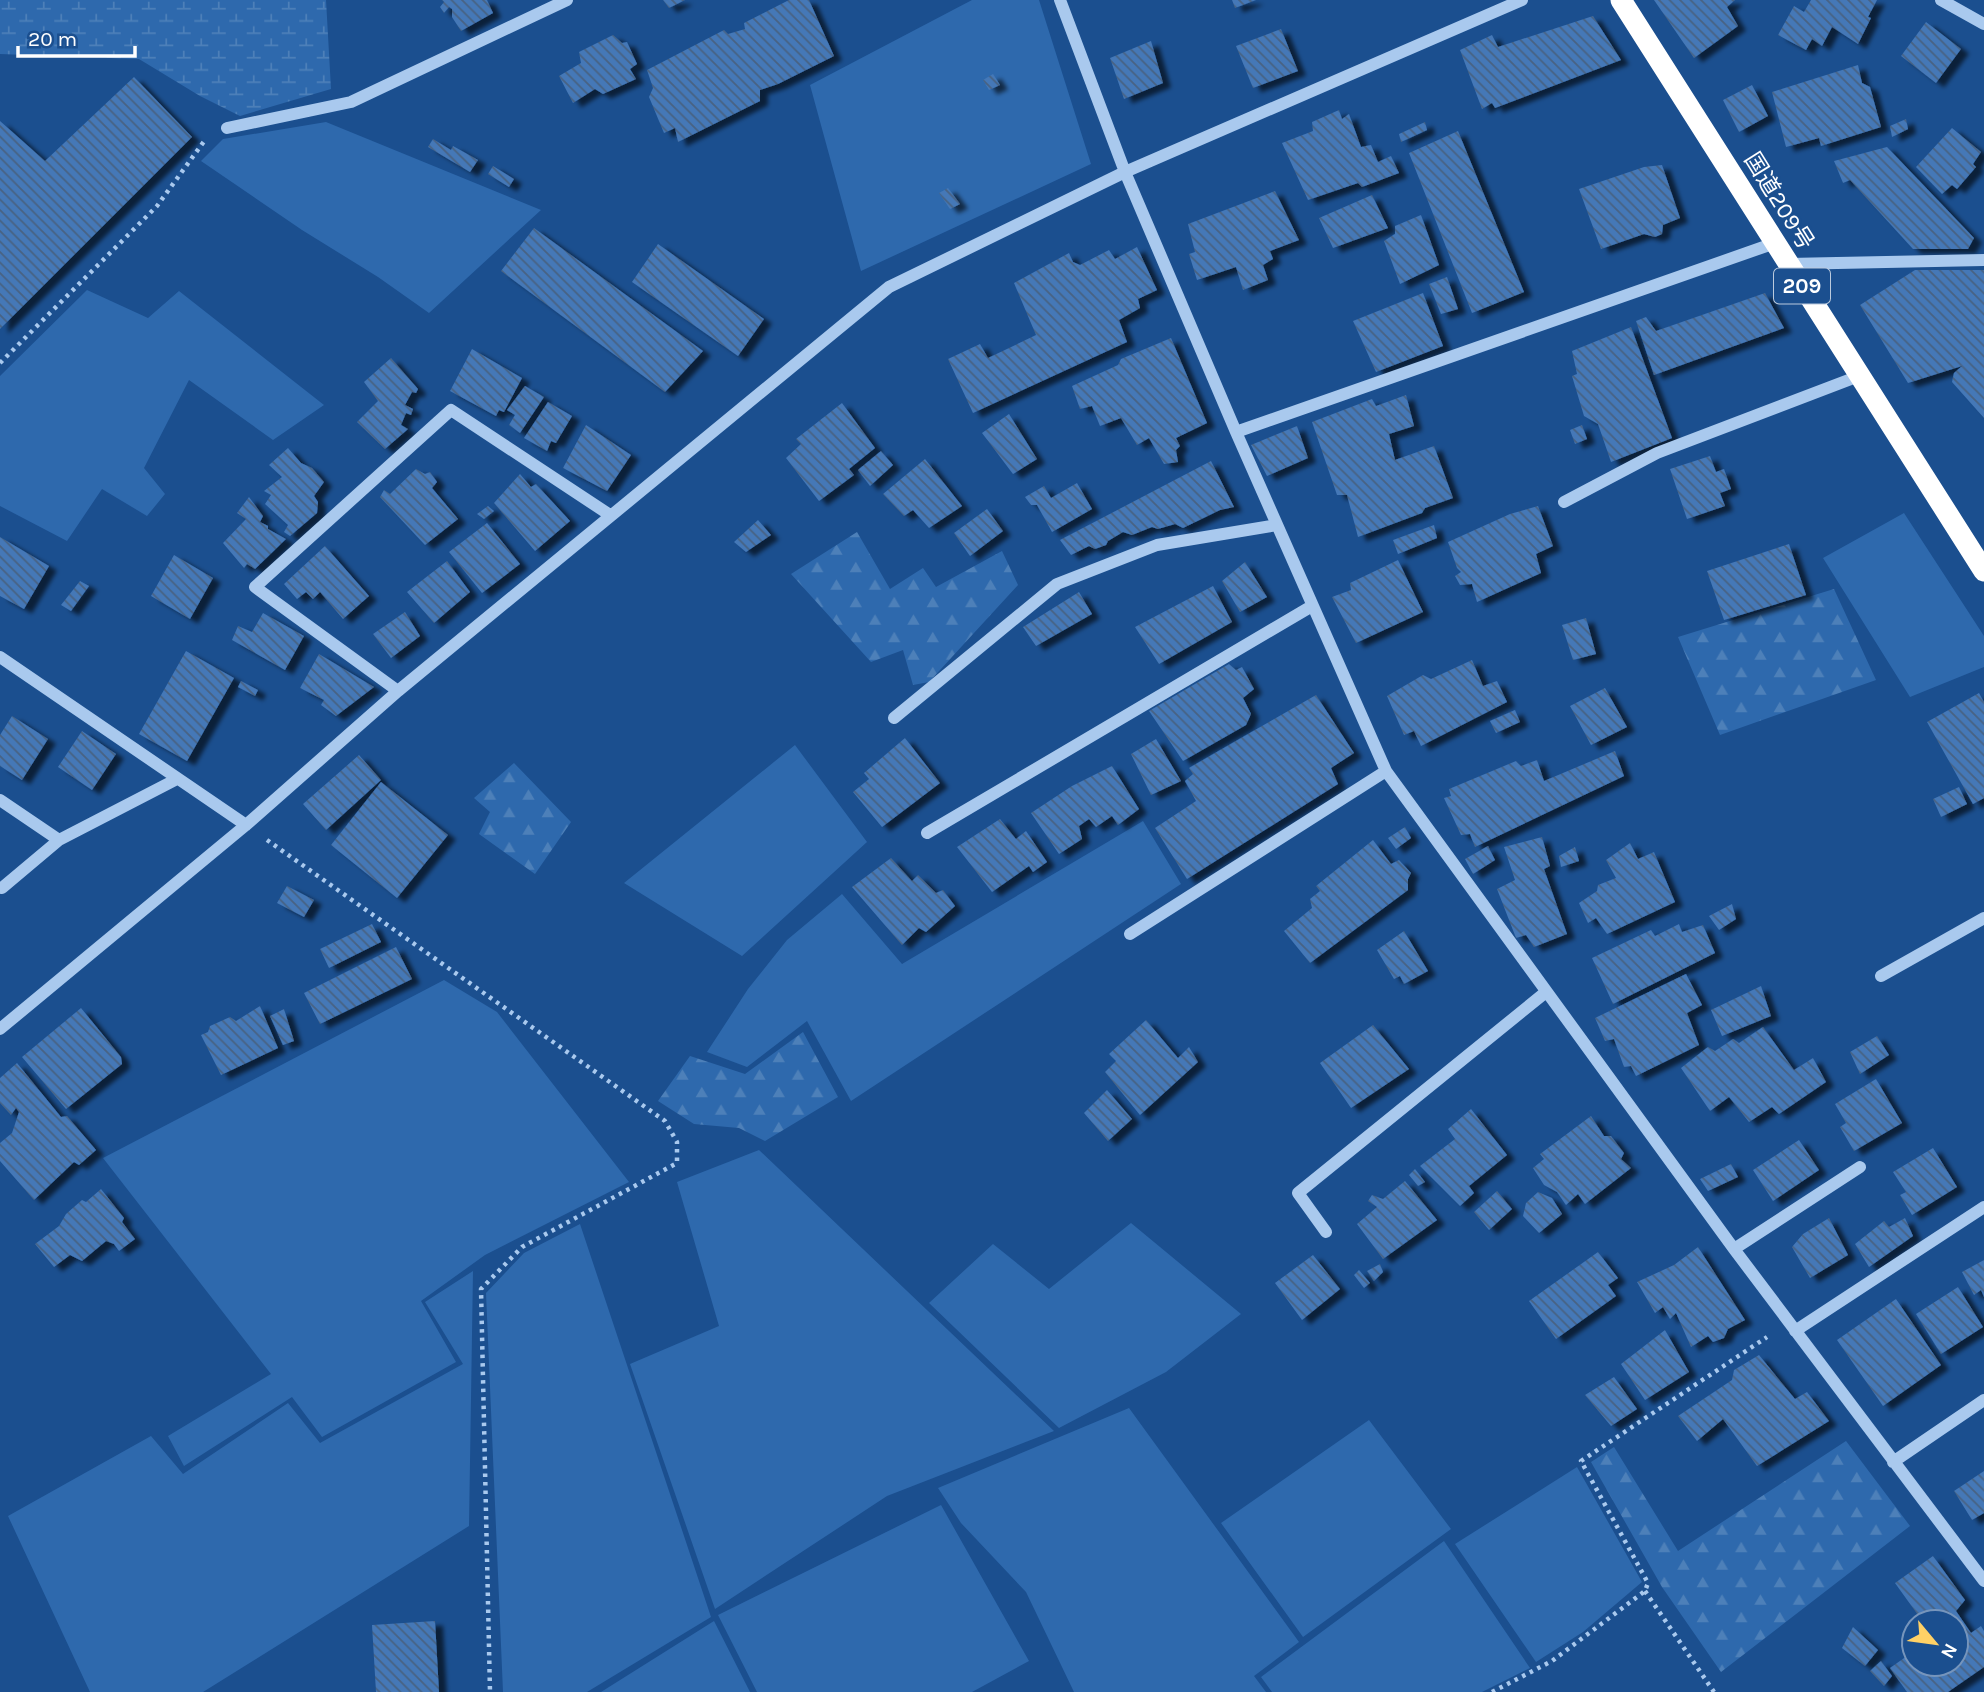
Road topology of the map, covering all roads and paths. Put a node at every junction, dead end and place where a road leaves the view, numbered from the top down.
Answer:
1 (567, 0) edge
2 (1060, 0) edge
3 (1522, 0) edge
4 (1621, 0) edge
5 (1941, 0) edge
6 (1984, 24) edge
7 (227, 128) joint
8 (1125, 172) junction
9 (1775, 243) junction
10 (1984, 260) edge
11 (1788, 264) junction
12 (0, 363) edge
13 (1859, 376) junction
14 (1236, 432) junction
15 (1564, 502) dead end
16 (610, 515) junction
17 (1277, 525) junction
18 (1984, 571) edge
19 (1312, 606) junction
20 (0, 657) edge
21 (398, 691) junction
22 (894, 718) dead end
23 (1385, 771) junction
24 (177, 779) junction
25 (0, 800) edge
26 (246, 825) junction
27 (927, 833) dead end
28 (59, 840) junction
29 (2, 888) dead end
30 (1984, 918) edge
31 (1130, 934) dead end
32 (1881, 976) dead end
33 (1545, 992) junction
34 (0, 1029) edge
35 (1860, 1167) dead end
36 (1984, 1207) edge
37 (1326, 1232) dead end
38 (1734, 1249) junction
39 (1791, 1326) junction
40 (1984, 1400) edge
41 (1894, 1462) junction
42 (1984, 1581) edge
43 (1645, 1591) junction
44 (490, 1692) edge
45 (1492, 1692) edge
46 (1713, 1692) edge

1 - 7 street
2 - 8 street
3 - 8 street
4 - 9 highway, 国道209号 / 209
5 - 6 street
7 - 12 path
8 - 14 street
8 - 16 street
9 - 11 highway, 国道209号 / 209
9 - 14 street
10 - 11 street
11 - 13 highway, 国道209号 / 209
13 - 15 street
13 - 18 highway, 国道209号 / 209
14 - 17 street
16 - 21 street
16 - 21 street
17 - 19 street
17 - 22 street
19 - 23 street
19 - 27 street
20 - 24 street
21 - 26 street
23 - 31 street
23 - 33 street
24 - 26 street
24 - 28 street
25 - 28 street
26 - 34 street
26 - 44 path
28 - 29 street
30 - 32 street
33 - 37 street
33 - 38 street
35 - 38 street
36 - 39 street
38 - 39 street
39 - 41 street
39 - 43 path
40 - 41 street
41 - 42 street
43 - 45 path
43 - 46 path

